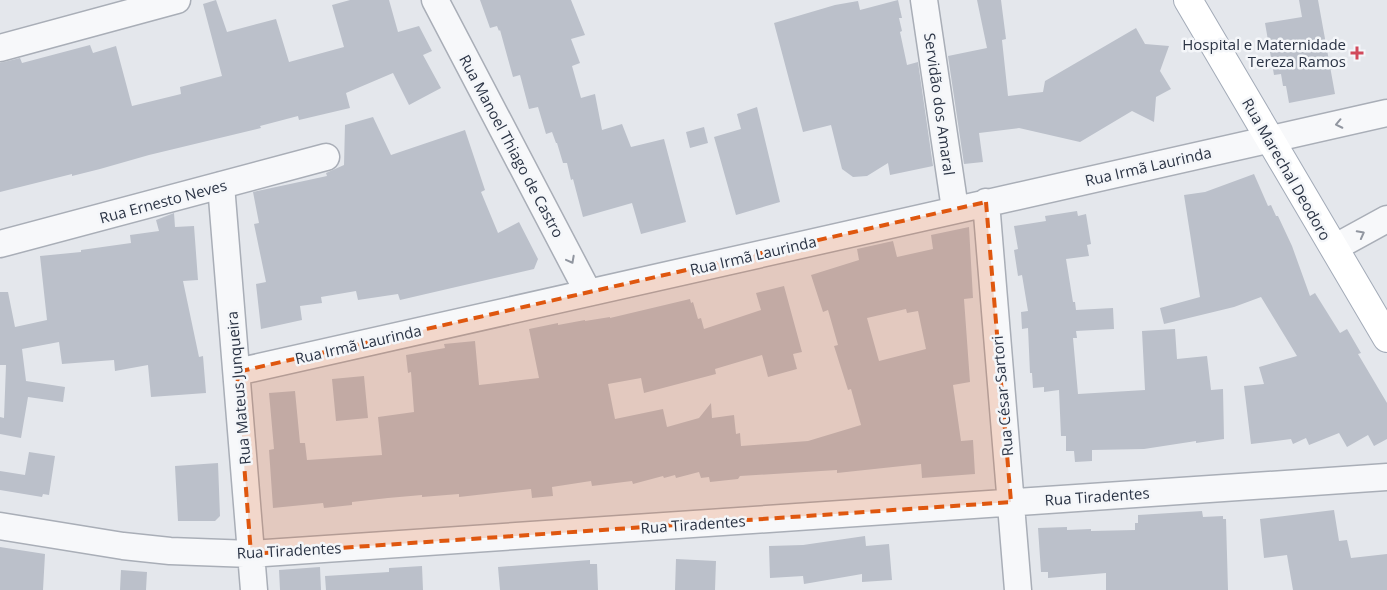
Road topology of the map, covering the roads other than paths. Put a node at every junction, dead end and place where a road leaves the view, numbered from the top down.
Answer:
1 (177, 0) edge
2 (435, 0) edge
3 (924, 0) edge
4 (1188, 0) edge
5 (0, 48) edge
6 (1387, 113) edge
7 (1270, 139) junction
8 (326, 157) dead end
9 (221, 185) junction
10 (986, 202) junction
11 (955, 209) junction
12 (1387, 219) edge
13 (0, 244) edge
14 (1334, 248) junction
15 (588, 292) junction
16 (1387, 338) edge
17 (236, 372) junction
18 (1387, 477) edge
19 (1011, 502) junction
20 (0, 526) edge
21 (251, 554) junction
22 (254, 590) edge
23 (1018, 590) edge

1 - 5 street
2 -> 15 street, Rua Manoel Thiago de Castro
3 - 11 street, Servidão dos Amaral
4 - 7 main road, Rua Marechal Deodoro
6 -> 7 street, Rua Irmã Laurinda
7 - 10 street, Rua Irmã Laurinda
7 - 14 main road, Rua Marechal Deodoro
8 - 9 street, Rua Ernesto Neves
9 - 13 street, Rua Ernesto Neves
9 - 17 street, Rua Mateus Junqueira
10 - 11 street, Rua Irmã Laurinda
10 - 19 street, Rua César Sartori
11 - 15 street, Rua Irmã Laurinda
14 -> 12 street
14 - 16 main road, Rua Marechal Deodoro
15 - 17 street, Rua Irmã Laurinda
17 - 21 street, Rua Mateus Junqueira
18 - 19 street, Rua Tiradentes
19 - 21 street, Rua Tiradentes
19 - 23 street, Rua César Sartori
20 - 21 street, Rua Tiradentes
21 - 22 street, Rua Mateus Junqueira

